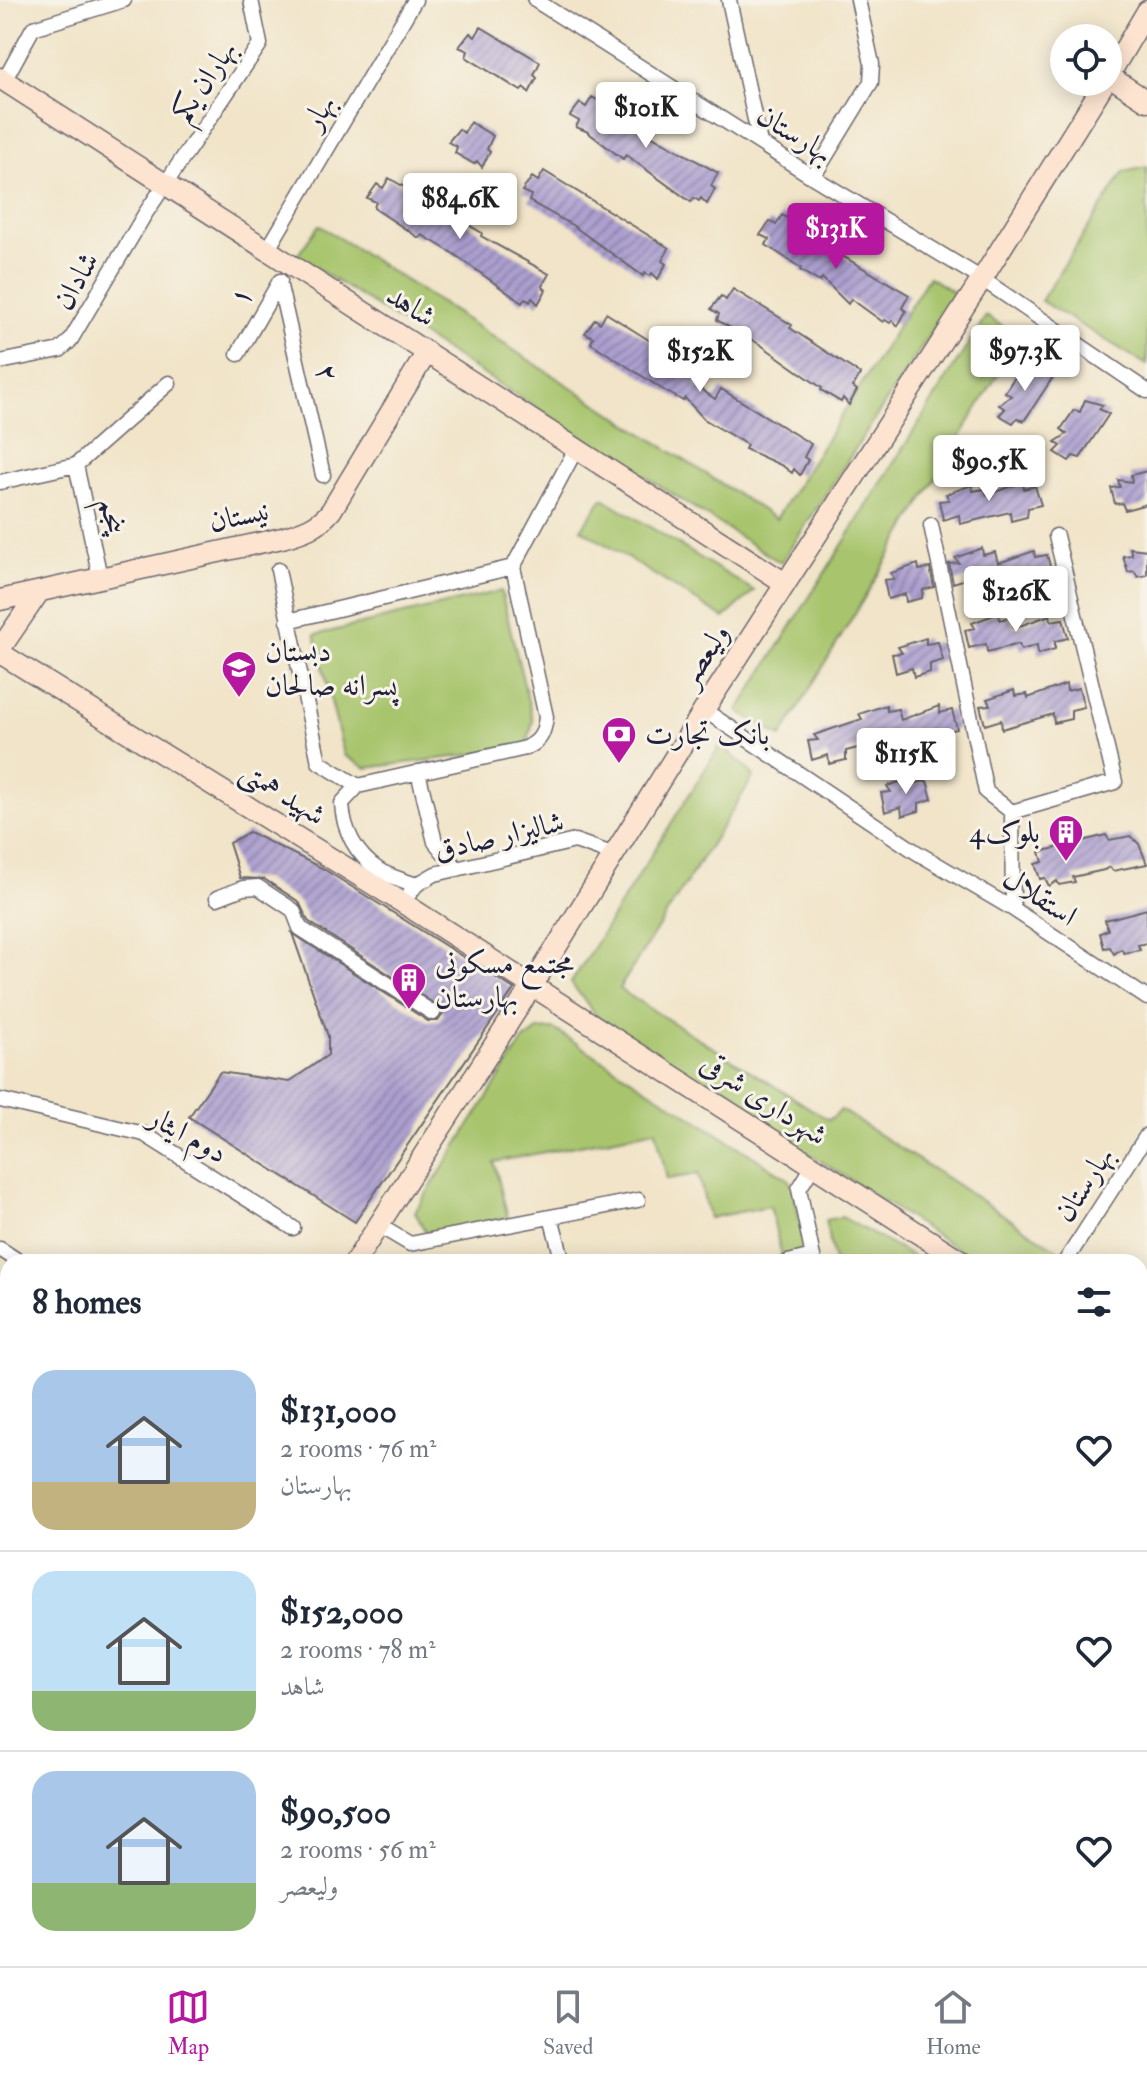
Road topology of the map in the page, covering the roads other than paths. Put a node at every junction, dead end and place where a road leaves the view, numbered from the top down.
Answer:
1 (124, 0) edge
2 (251, 0) edge
3 (415, 0) edge
4 (535, 0) edge
5 (729, 0) edge
6 (858, 0) edge
7 (1147, 11) edge
8 (1122, 53) edge
9 (1, 79) edge
10 (1122, 87) edge
11 (1096, 96) edge
12 (1147, 101) edge
13 (760, 143) junction
14 (813, 177) junction
15 (166, 184) junction
16 (268, 249) junction
17 (290, 264) junction
18 (982, 279) junction
19 (279, 282) junction
20 (427, 352) junction
21 (238, 354) dead end
22 (0, 362) edge
23 (169, 383) dead end
24 (1147, 391) edge
25 (576, 449) junction
26 (76, 465) junction
27 (323, 475) dead end
28 (0, 482) edge
29 (931, 525) dead end
30 (1056, 536) dead end
31 (513, 567) junction
32 (278, 570) dead end
33 (100, 577) junction
34 (785, 583) junction
35 (39, 592) junction
36 (0, 600) edge
37 (288, 621) junction
38 (0, 651) edge
39 (704, 710) junction
40 (418, 772) junction
41 (358, 786) junction
42 (1012, 812) junction
43 (615, 855) junction
44 (457, 869) junction
45 (416, 885) junction
46 (217, 898) dead end
47 (403, 903) junction
48 (1013, 909) junction
49 (532, 986) junction
50 (1147, 998) edge
51 (433, 1013) dead end
52 (0, 1100) edge
53 (1147, 1135) edge
54 (813, 1166) junction
55 (638, 1200) dead end
56 (551, 1217) junction
57 (378, 1225) junction
58 (293, 1228) dead end
59 (360, 1254) edge
60 (561, 1254) edge
61 (812, 1254) edge
62 (950, 1254) edge
63 (1070, 1254) edge

1 - 9 street
2 - 15 street, بهاران یکم
3 - 16 street, بهار
4 - 13 street, بهارستان
5 - 13 street
6 - 14 street
7 - 8 main road, ولیعصر
9 - 15 main road, شاهد
10 - 12 main road
11 - 18 main road, ولیعصر
13 - 14 street, بهارستان
14 - 18 street, بهارستان
15 - 16 main road, شاهد
15 - 22 street, شادان
16 - 17 main road, شاهد
17 - 19 street, ۱
17 - 20 main road, شاهد
18 - 24 street, بهارستان
18 - 34 main road, ولیعصر
19 - 21 street, ۱
19 - 27 street, ۲
20 - 25 main road, شاهد
20 - 33 main road, نيستان
23 - 26 street
25 - 31 street
25 - 34 main road, شاهد
26 - 28 street
26 - 33 street, پنجم
29 - 42 street
30 - 42 street
31 - 37 street
31 - 40 street
32 - 37 street
33 - 35 main road, نيستان
34 - 39 main road, ولیعصر
35 - 36 main road, نيستان
35 - 38 main road
37 - 41 street
38 - 47 main road, شهید همتی
39 - 43 main road, ولیعصر
39 - 48 street, استقلال
40 - 41 street
40 - 44 street
41 - 45 street
42 - 48 street
43 - 44 street, شالیزار صادق
43 - 49 main road, ولیعصر
44 - 45 street, شالیزار صادق
45 - 47 street, شالیزار صادق
46 - 51 street
47 - 49 main road, شهید همتی
48 - 50 street, استقلال
49 - 54 main road, شهرداری شرقی
49 - 57 main road, ولیعصر
52 - 58 street, دوم ایثار
53 - 63 street, بهارستان
54 - 61 street
54 - 62 main road, شهرداری شرقی
55 - 56 street
56 - 57 street
56 - 60 street
57 - 59 main road, ولیعصر

